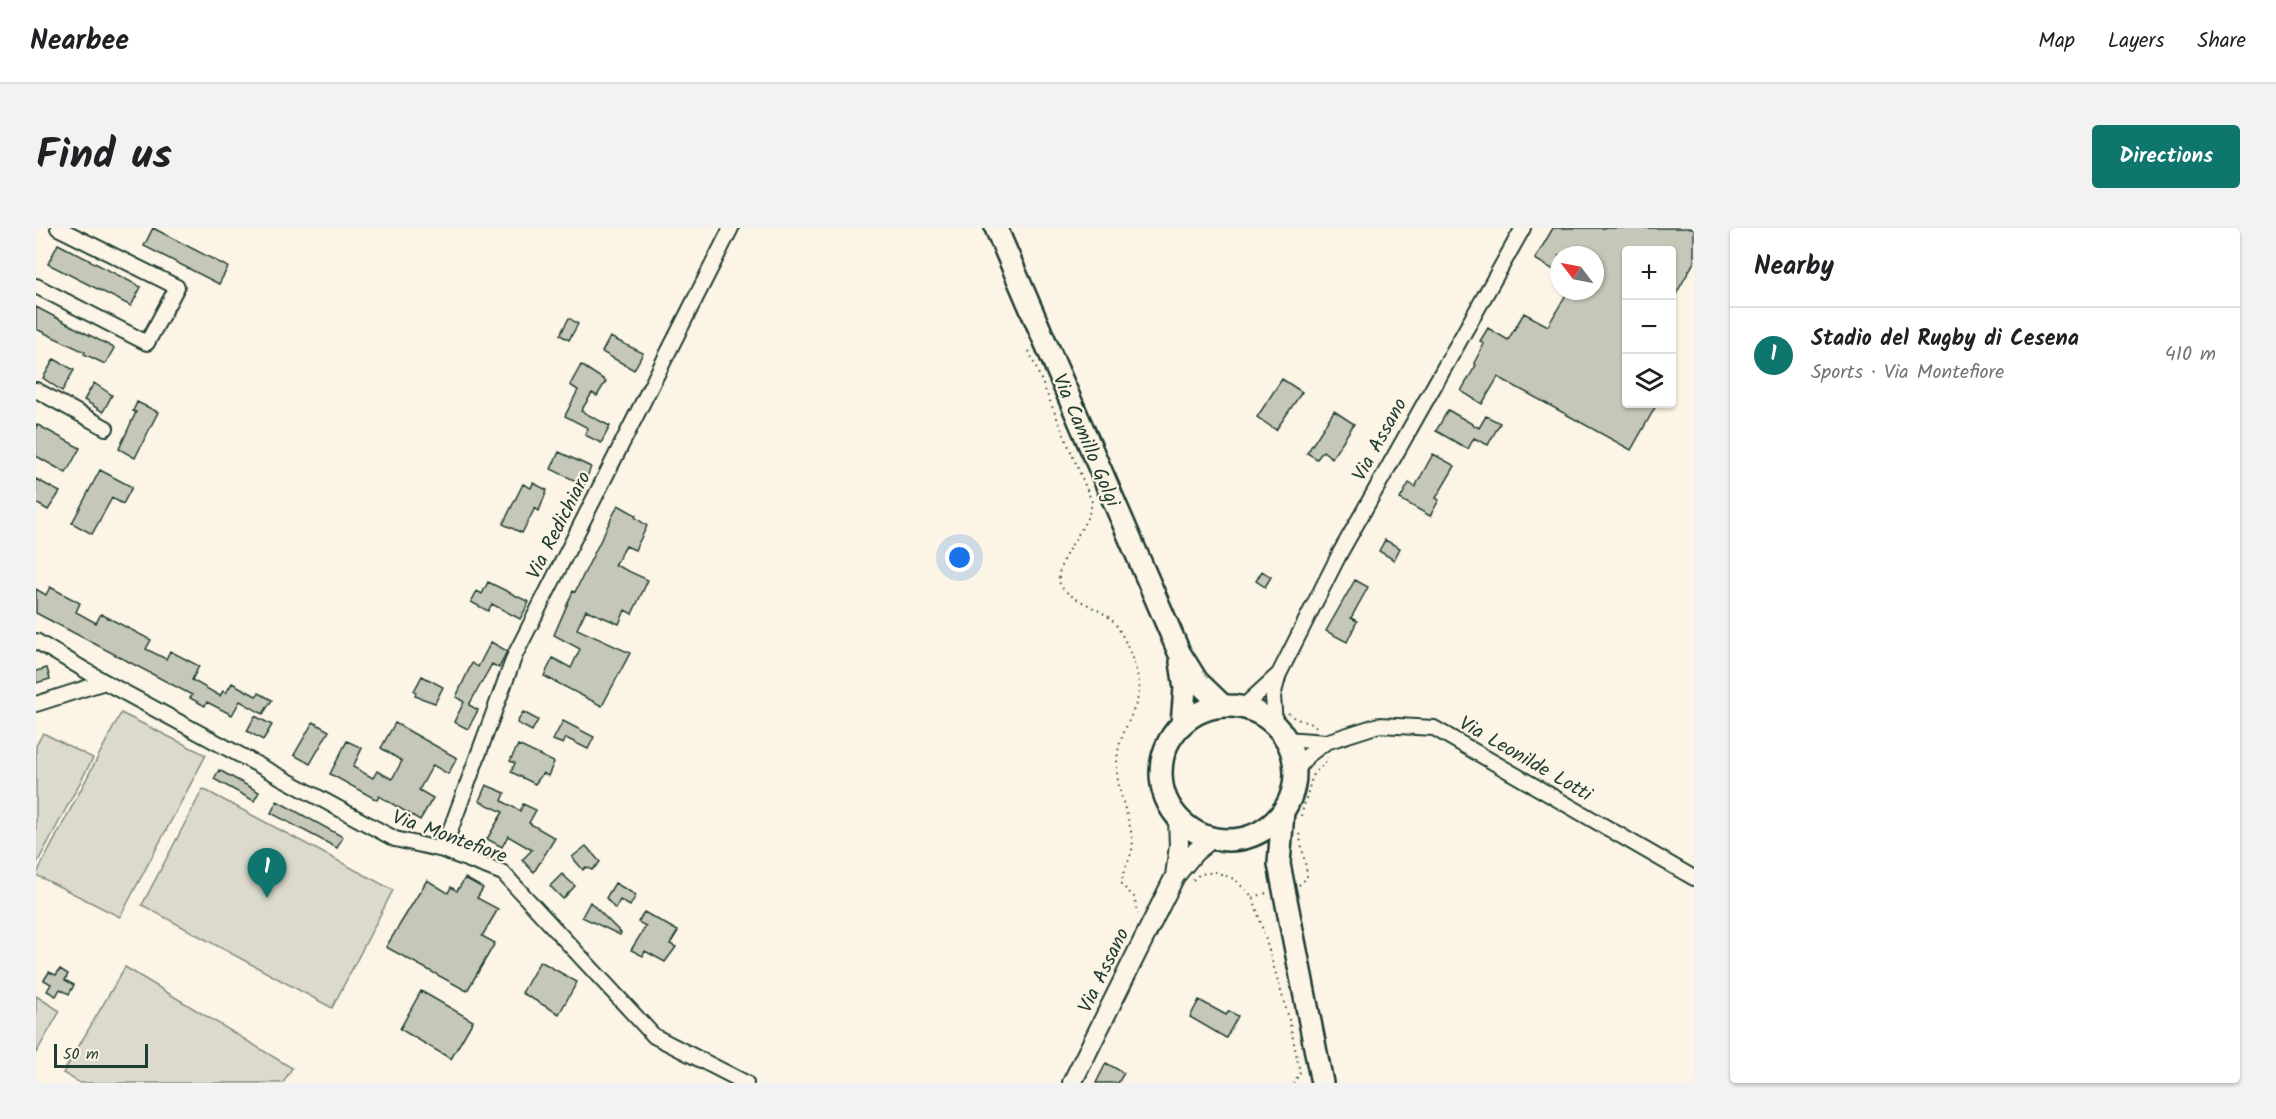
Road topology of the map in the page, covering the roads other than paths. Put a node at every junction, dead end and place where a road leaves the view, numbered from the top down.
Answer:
1 (58, 228) edge
2 (731, 228) edge
3 (996, 228) edge
4 (1523, 228) edge
5 (36, 286) edge
6 (36, 390) edge
7 (106, 428) dead end
8 (36, 641) edge
9 (1179, 652) junction
10 (1279, 674) junction
11 (105, 682) junction
12 (36, 704) edge
13 (1233, 707) junction
14 (1182, 724) junction
15 (1280, 732) junction
16 (1326, 742) junction
17 (1295, 773) junction
18 (1283, 811) junction
19 (1178, 819) junction
20 (1212, 838) junction
21 (1242, 839) junction
22 (443, 850) junction
23 (1279, 864) junction
24 (1694, 878) edge
25 (1181, 880) junction
26 (746, 1083) edge
27 (1072, 1083) edge
28 (1322, 1083) edge

1 - 5 street
2 - 22 street, Via Redichiaro
3 - 9 main road, Via Camillo Golgi
4 - 10 street, Via Assano
6 - 7 street
8 - 11 street, Via Montefiore
9 - 13 main road, Via Camillo Golgi
9 - 14 main road, Via Camillo Golgi
10 - 13 street, Via Assano
10 - 15 street, Via Assano
11 - 12 street
11 - 22 street, Via Montefiore
13 - 14 main road
13 - 15 main road
14 - 19 main road
15 - 16 street, Via Leonilde Lotti
15 - 17 main road
16 - 17 street, Via Leonilde Lotti
16 - 24 street, Via Leonilde Lotti
17 - 18 main road
18 - 21 main road
18 - 23 main road
19 - 20 main road
19 - 25 main road, Via Assano
20 - 21 main road
20 - 25 main road, Via Assano
21 - 23 main road
22 - 26 street, Via Montefiore
23 - 28 main road
25 - 27 main road, Via Assano

